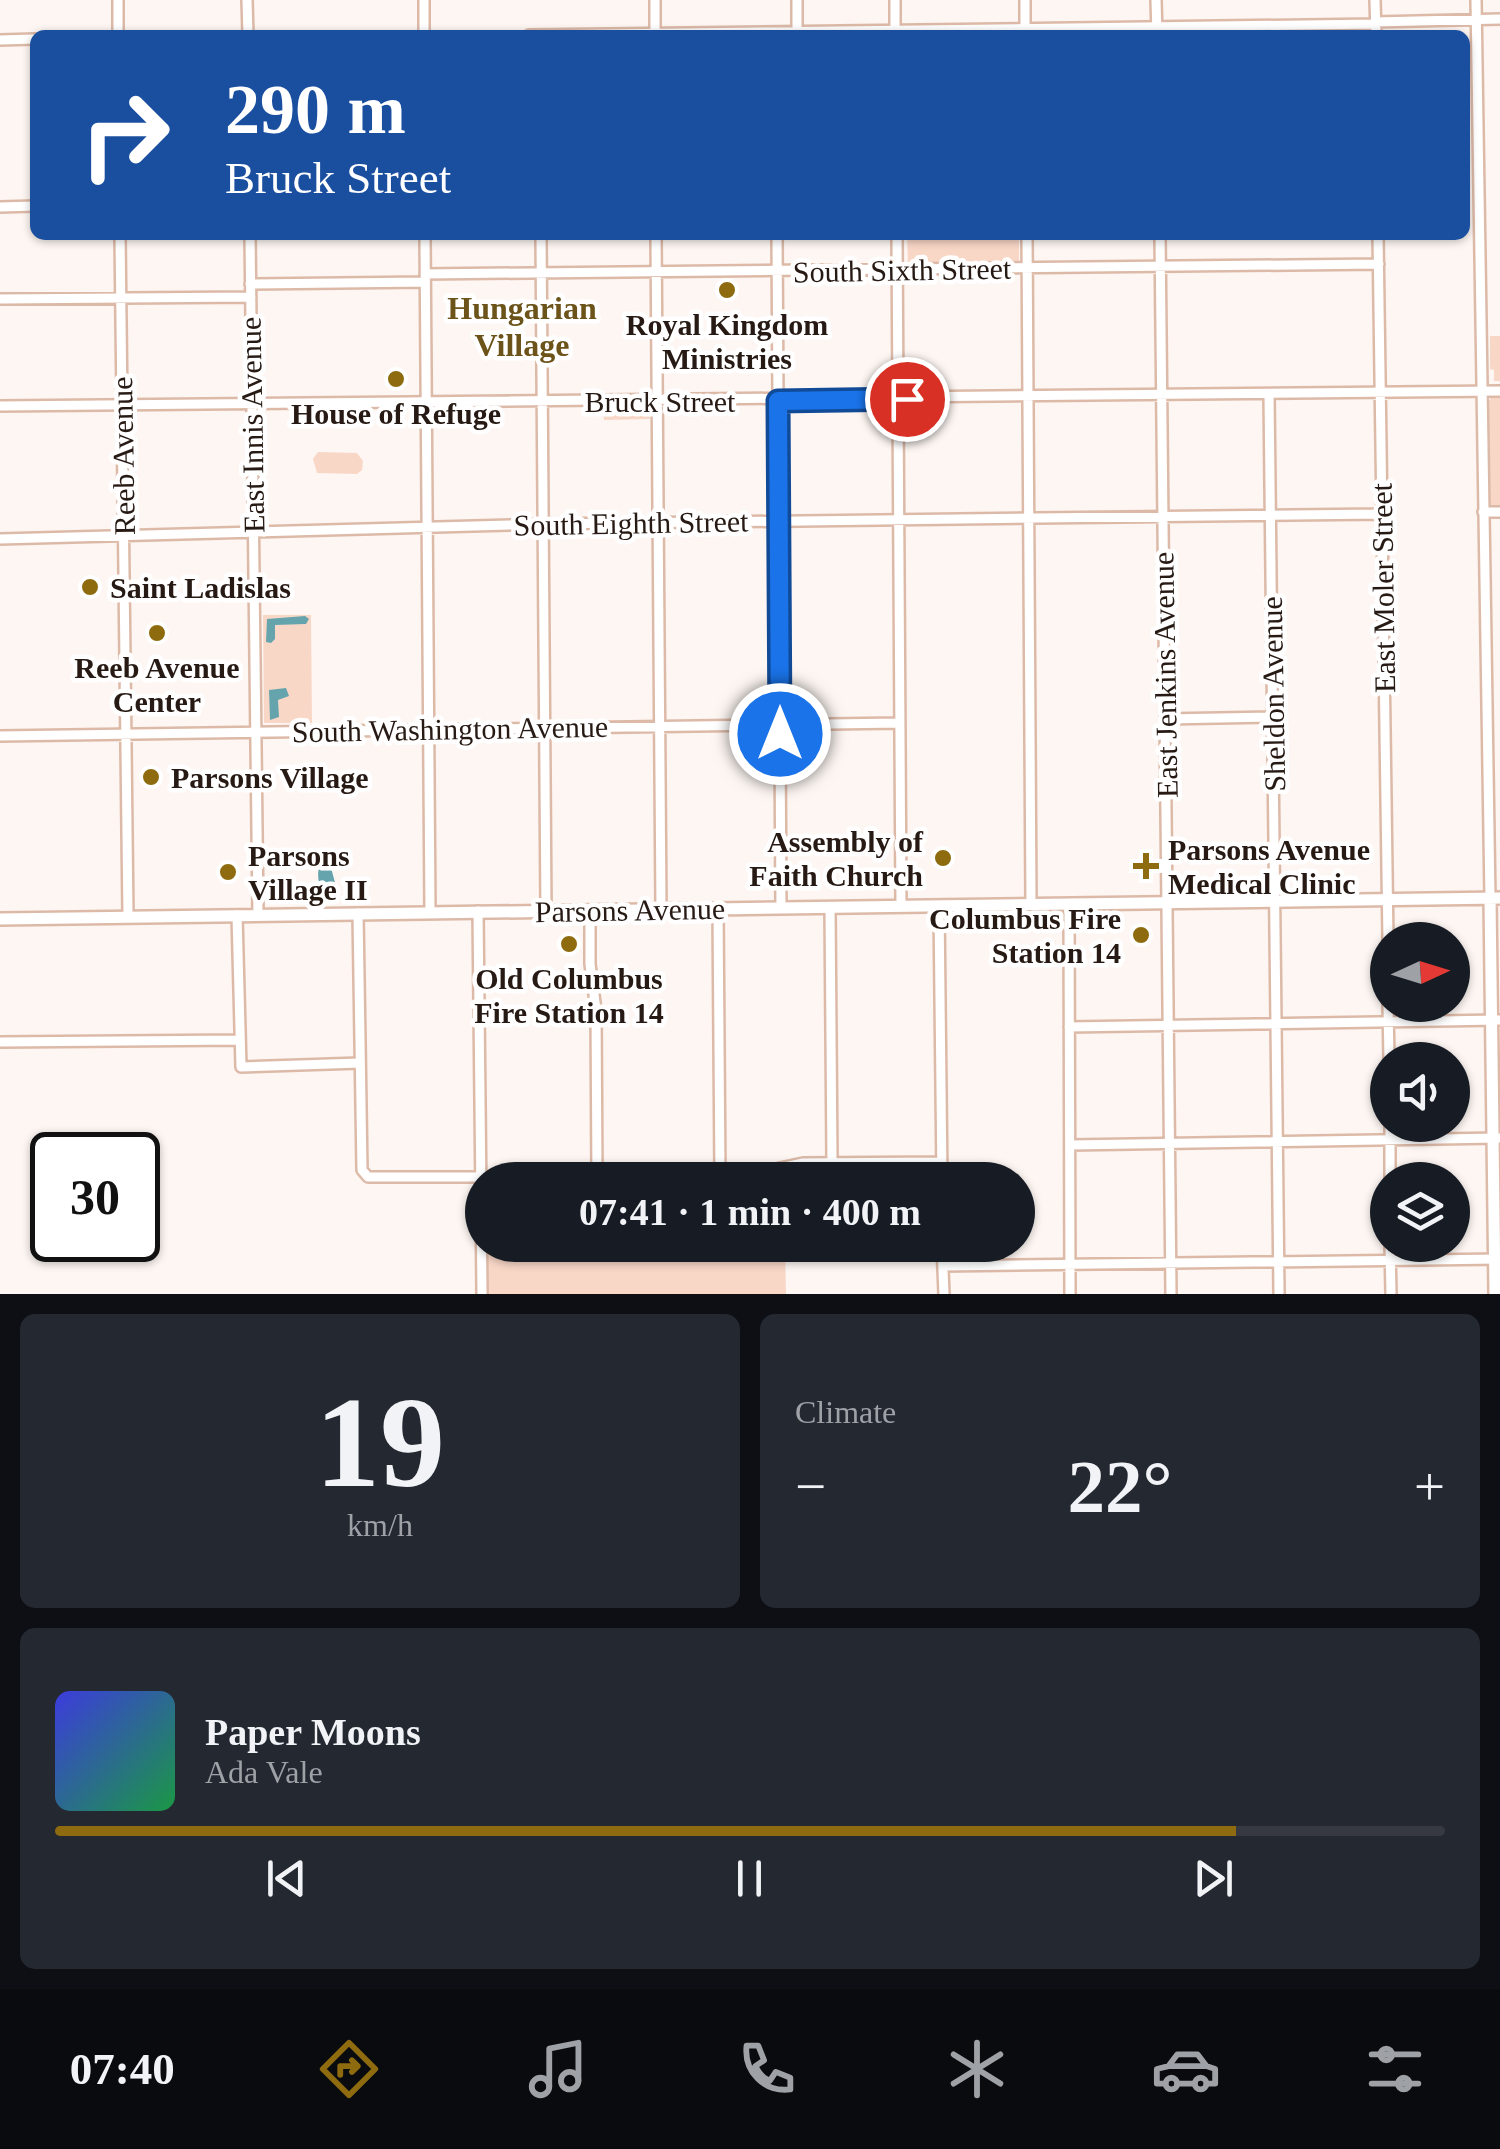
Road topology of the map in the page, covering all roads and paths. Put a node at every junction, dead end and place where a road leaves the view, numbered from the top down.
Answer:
1 (118, 0) edge
2 (247, 0) edge
3 (424, 0) edge
4 (655, 0) edge
5 (797, 0) edge
6 (895, 0) edge
7 (1024, 0) edge
8 (1156, 0) edge
9 (1375, 0) edge
10 (1476, 0) edge
11 (1500, 19) edge
12 (1476, 20) junction
13 (1376, 27) edge
14 (118, 30) edge
15 (248, 30) edge
16 (424, 30) edge
17 (655, 30) edge
18 (797, 30) edge
19 (895, 30) edge
20 (1025, 30) edge
21 (1157, 30) edge
22 (1212, 30) edge
23 (30, 39) edge
24 (0, 40) edge
25 (30, 206) edge
26 (0, 207) edge
27 (120, 240) edge
28 (250, 240) edge
29 (425, 240) edge
30 (541, 240) edge
31 (656, 240) edge
32 (777, 240) edge
33 (897, 240) edge
34 (1027, 240) edge
35 (1160, 240) edge
36 (1378, 240) edge
37 (1379, 264) junction
38 (1160, 266) junction
39 (1027, 268) junction
40 (898, 270) junction
41 (777, 271) junction
42 (656, 272) junction
43 (541, 274) junction
44 (425, 278) junction
45 (250, 284) junction
46 (250, 297) junction
47 (121, 298) junction
48 (0, 299) edge
49 (1481, 391) junction
50 (1500, 391) edge
51 (1380, 393) junction
52 (1269, 394) junction
53 (1162, 396) junction
54 (1028, 398) junction
55 (898, 399) junction
56 (657, 401) junction
57 (778, 401) junction
58 (542, 402) junction
59 (426, 403) junction
60 (122, 405) junction
61 (252, 405) junction
62 (0, 406) edge
63 (1483, 512) junction
64 (1500, 512) edge
65 (1382, 514) junction
66 (1271, 515) junction
67 (1163, 516) junction
68 (1028, 518) junction
69 (899, 520) junction
70 (778, 521) junction
71 (658, 523) junction
72 (542, 524) junction
73 (426, 526) junction
74 (254, 532) junction
75 (124, 536) junction
76 (0, 539) edge
77 (1273, 718) junction
78 (1487, 718) junction
79 (1500, 718) edge
80 (1165, 719) junction
81 (780, 724) junction
82 (660, 726) junction
83 (899, 726) junction
84 (544, 728) junction
85 (428, 729) junction
86 (256, 732) junction
87 (126, 734) junction
88 (0, 736) edge
89 (1495, 898) edge
90 (1388, 900) junction
91 (1276, 901) junction
92 (1168, 902) junction
93 (1031, 904) junction
94 (1069, 904) junction
95 (901, 906) junction
96 (939, 906) junction
97 (830, 907) junction
98 (781, 908) junction
99 (718, 909) junction
100 (590, 910) junction
101 (661, 910) junction
102 (546, 911) junction
103 (430, 912) junction
104 (478, 912) junction
105 (358, 913) junction
106 (237, 915) junction
107 (258, 915) junction
108 (128, 916) junction
109 (0, 919) edge
110 (1388, 922) edge
111 (1496, 1020) edge
112 (1277, 1024) junction
113 (1388, 1024) junction
114 (1168, 1026) junction
115 (1069, 1027) junction
116 (240, 1040) junction
117 (0, 1042) edge
118 (1388, 1042) edge
119 (360, 1063) junction
120 (1470, 1138) edge
121 (1496, 1138) edge
122 (1370, 1140) edge
123 (1278, 1142) junction
124 (1169, 1144) junction
125 (1070, 1145) junction
126 (481, 1162) edge
127 (597, 1162) edge
128 (720, 1162) edge
129 (832, 1162) edge
130 (942, 1162) edge
131 (465, 1178) edge
132 (1497, 1259) edge
133 (1470, 1260) edge
134 (1370, 1261) edge
135 (482, 1262) edge
136 (942, 1262) edge
137 (1390, 1262) edge
138 (1279, 1263) junction
139 (1171, 1264) junction
140 (1070, 1265) junction
141 (942, 1266) junction
142 (482, 1294) edge
143 (944, 1294) edge
144 (1070, 1294) edge
145 (1171, 1294) edge
146 (1279, 1294) edge
147 (1391, 1294) edge
148 (1495, 1294) edge

1 - 14 street
2 - 15 street
3 - 16 street
4 - 17 street
5 - 18 street
6 - 19 street
7 - 20 street
8 - 21 street
9 - 13 street
10 - 12 street
11 - 12 street
12 - 13 street
12 - 49 street
13 - 22 street
23 - 24 street
25 - 26 street
27 - 47 street, Reeb Avenue
28 - 45 street, East Innis Avenue
29 - 44 street
30 - 43 street
31 - 42 street
32 - 41 street
33 - 40 street
34 - 39 street
35 - 38 street, East Jenkins Avenue
36 - 37 street, East Moler Street
37 - 38 street, South Sixth Street
37 - 51 street, East Moler Street
38 - 39 street, South Sixth Street
38 - 53 street, East Jenkins Avenue
39 - 40 street, South Sixth Street
39 - 54 street
40 - 41 street, South Sixth Street
40 - 55 street
41 - 42 street, South Sixth Street
41 - 57 street
42 - 43 street, South Sixth Street
42 - 56 street
43 - 44 street, South Sixth Street
43 - 58 street
44 - 45 street, South Sixth Street
44 - 59 street
45 - 46 street, East Innis Avenue
46 - 47 street
46 - 61 street, East Innis Avenue
47 - 48 street
47 - 60 street, Reeb Avenue
49 - 50 street, Bruck Street
49 - 51 street, Bruck Street
49 - 63 street
51 - 52 street, Bruck Street
51 - 65 street, East Moler Street
52 - 53 street, Bruck Street
52 - 66 street, Sheldon Avenue
53 - 54 street, Bruck Street
53 - 67 street, East Jenkins Avenue
54 - 55 street, Bruck Street
54 - 68 street
55 - 57 street, Bruck Street
55 - 69 street
56 - 57 street, Bruck Street
56 - 58 street, Bruck Street
56 - 71 street
57 - 70 street
58 - 59 street, Bruck Street
58 - 72 street
59 - 61 street, Bruck Street
59 - 73 street
60 - 61 street, Bruck Street
60 - 62 street, Bruck Street
60 - 75 street, Reeb Avenue
61 - 74 street, East Innis Avenue
63 - 64 street
63 - 78 street
65 - 66 street, South Eighth Street
65 - 90 street, East Moler Street
66 - 67 street, South Eighth Street
66 - 77 street, Sheldon Avenue
67 - 68 street, South Eighth Street
67 - 80 street, East Jenkins Avenue
68 - 69 street, South Eighth Street
68 - 93 street
69 - 70 street, South Eighth Street
69 - 83 street
70 - 71 street, South Eighth Street
70 - 81 street
71 - 72 street, South Eighth Street
71 - 82 street
72 - 73 street, South Eighth Street
72 - 84 street
73 - 74 street, South Eighth Street
73 - 85 street
74 - 75 street, South Eighth Street
74 - 86 street, East Innis Avenue
75 - 76 street, South Eighth Street
75 - 87 street, Reeb Avenue
77 - 80 street
77 - 91 street, Sheldon Avenue
78 - 79 street
78 - 89 street
80 - 92 street, East Jenkins Avenue
81 - 82 street, South Washington Avenue
81 - 83 street, South Washington Avenue
81 - 98 street
82 - 84 street, South Washington Avenue
82 - 101 street
83 - 95 street
84 - 85 street, South Washington Avenue
84 - 102 street
85 - 86 street, South Washington Avenue
85 - 103 street
86 - 87 street, South Washington Avenue
86 - 107 street, East Innis Avenue
87 - 88 street, South Washington Avenue
87 - 108 street, Reeb Avenue
89 - 90 main road, Parsons Avenue
89 - 111 main road
90 - 91 main road, Parsons Avenue
90 - 110 street, East Moler Street
91 - 92 main road, Parsons Avenue
91 - 112 street, Sheldon Avenue
92 - 94 main road, Parsons Avenue
92 - 114 street, East Jenkins Avenue
93 - 94 main road, Parsons Avenue
93 - 96 main road, Parsons Avenue
94 - 115 street
95 - 96 main road, Parsons Avenue
95 - 97 main road, Parsons Avenue
96 - 130 street
97 - 98 main road, Parsons Avenue
97 - 129 street
98 - 99 main road, Parsons Avenue
99 - 101 main road, Parsons Avenue
99 - 128 street
100 - 101 main road, Parsons Avenue
100 - 102 main road, Parsons Avenue
100 - 127 street
102 - 104 main road, Parsons Avenue
103 - 104 main road, Parsons Avenue
103 - 105 main road, Parsons Avenue
104 - 126 street
105 - 107 main road, Parsons Avenue
105 - 119 street
106 - 107 main road, Parsons Avenue
106 - 108 main road, Parsons Avenue
106 - 116 street
108 - 109 main road, Parsons Avenue
111 - 113 street
111 - 121 main road
112 - 113 street
112 - 114 street
112 - 123 street, Sheldon Avenue
113 - 118 street
114 - 115 street
114 - 124 street, East Jenkins Avenue
115 - 125 street
116 - 117 street
116 - 119 street
119 - 131 street
120 - 121 street
121 - 132 main road
122 - 123 street
123 - 124 street
123 - 138 street, Sheldon Avenue
124 - 125 street
124 - 139 street, East Jenkins Avenue
125 - 140 street
132 - 133 street
132 - 148 main road
134 - 138 street
135 - 142 street
136 - 141 street
137 - 147 street
138 - 139 street
138 - 146 street, Sheldon Avenue
139 - 140 street
139 - 145 street, East Jenkins Avenue
140 - 141 street
140 - 144 street
141 - 143 street

